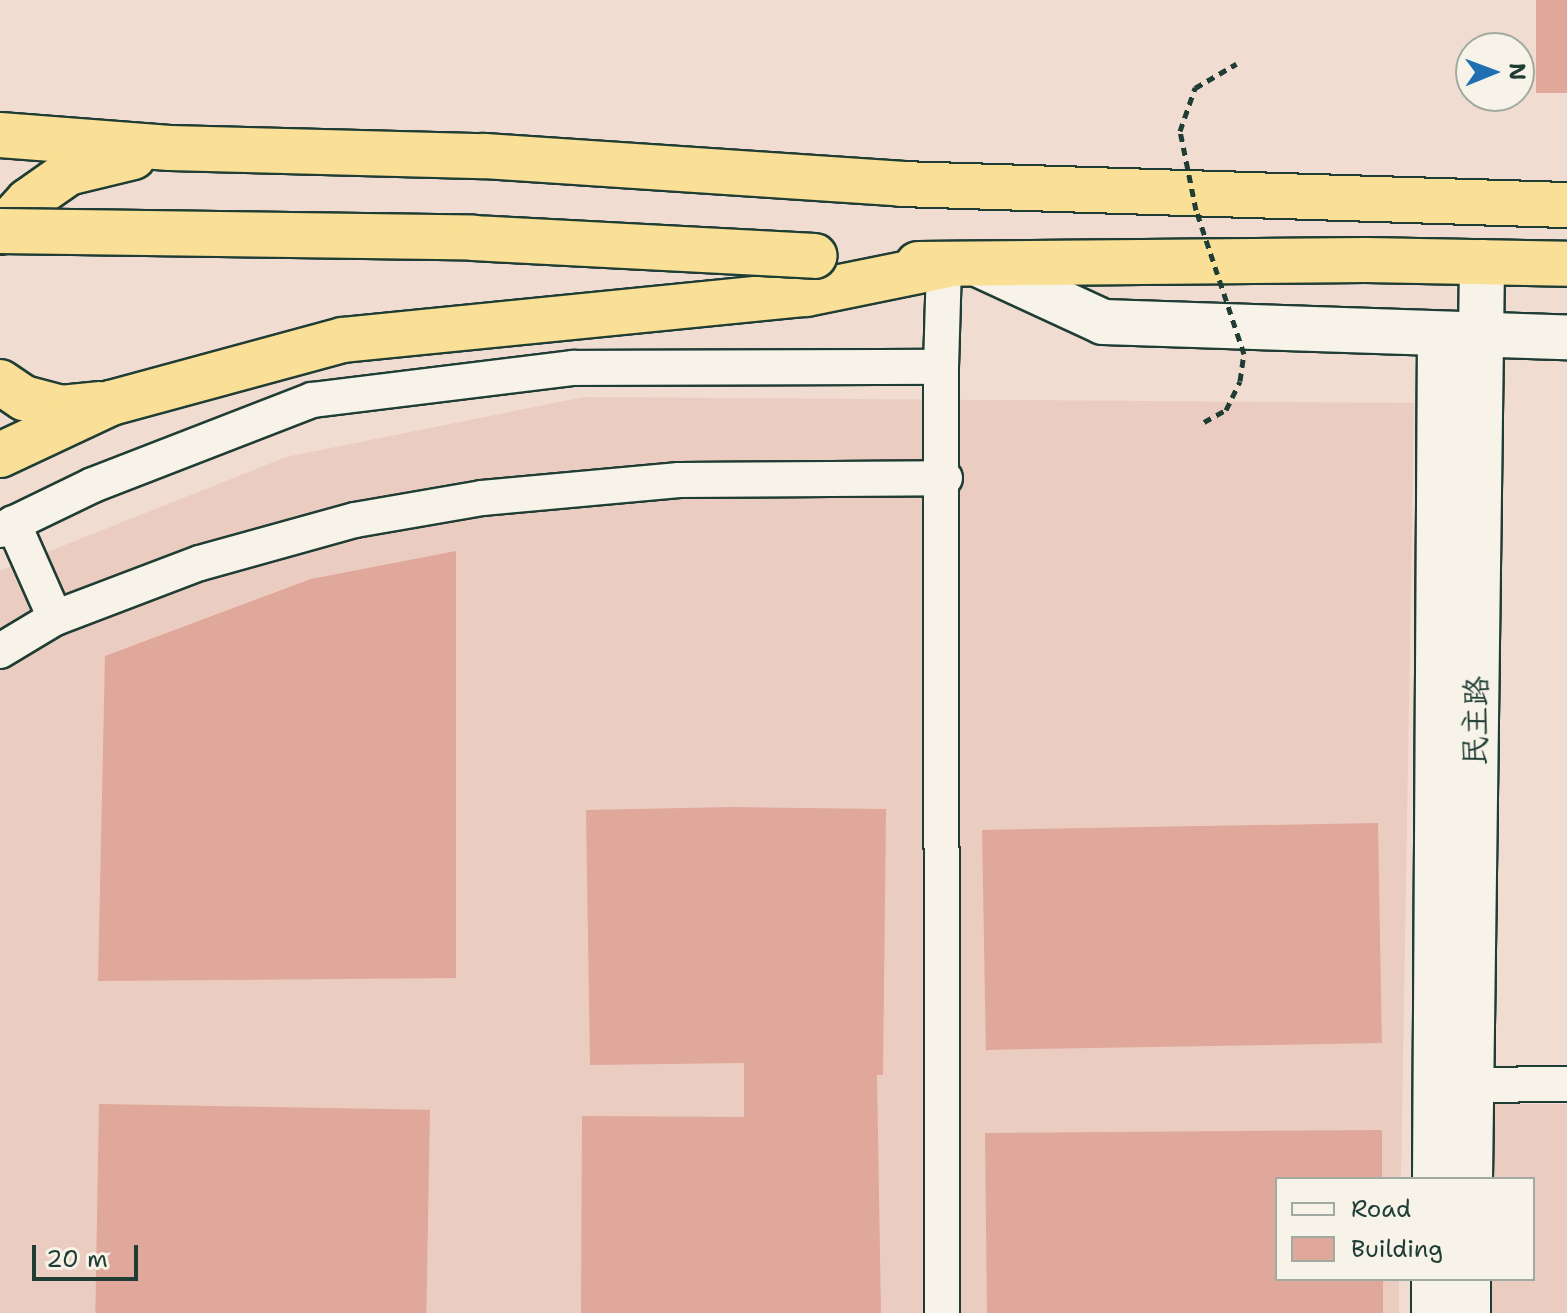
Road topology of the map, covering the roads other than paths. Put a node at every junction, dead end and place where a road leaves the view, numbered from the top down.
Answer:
1 (0, 135) edge
2 (170, 148) junction
3 (1567, 205) edge
4 (0, 232) edge
5 (1482, 262) junction
6 (1567, 264) edge
7 (963, 266) junction
8 (810, 275) junction
9 (1460, 334) junction
10 (1567, 337) edge
11 (941, 367) junction
12 (0, 382) edge
13 (111, 403) junction
14 (0, 455) edge
15 (945, 478) junction
16 (6, 527) edge
17 (55, 618) junction
18 (0, 651) edge
19 (1567, 1084) edge
20 (1471, 1085) junction
21 (1435, 1177) edge
22 (1470, 1177) edge
23 (1434, 1281) edge
24 (1468, 1281) edge
25 (942, 1313) edge
26 (1434, 1313) edge
27 (1468, 1313) edge

1 - 2 highway
2 - 3 highway
2 - 4 highway
4 - 8 highway, bridge
5 - 6 highway
5 - 7 highway
5 - 9 street, 民主路
7 - 8 highway
7 - 9 street
7 - 11 street
8 - 13 highway
9 - 10 street
9 - 20 street, 民主路
9 - 21 street, 民主路
11 - 15 street
11 - 16 street
12 - 13 highway
13 - 14 highway
15 - 17 street
15 - 25 street
16 - 17 street
17 - 18 street
19 - 20 street
20 - 22 street, 民主路
23 - 26 street
24 - 27 street

